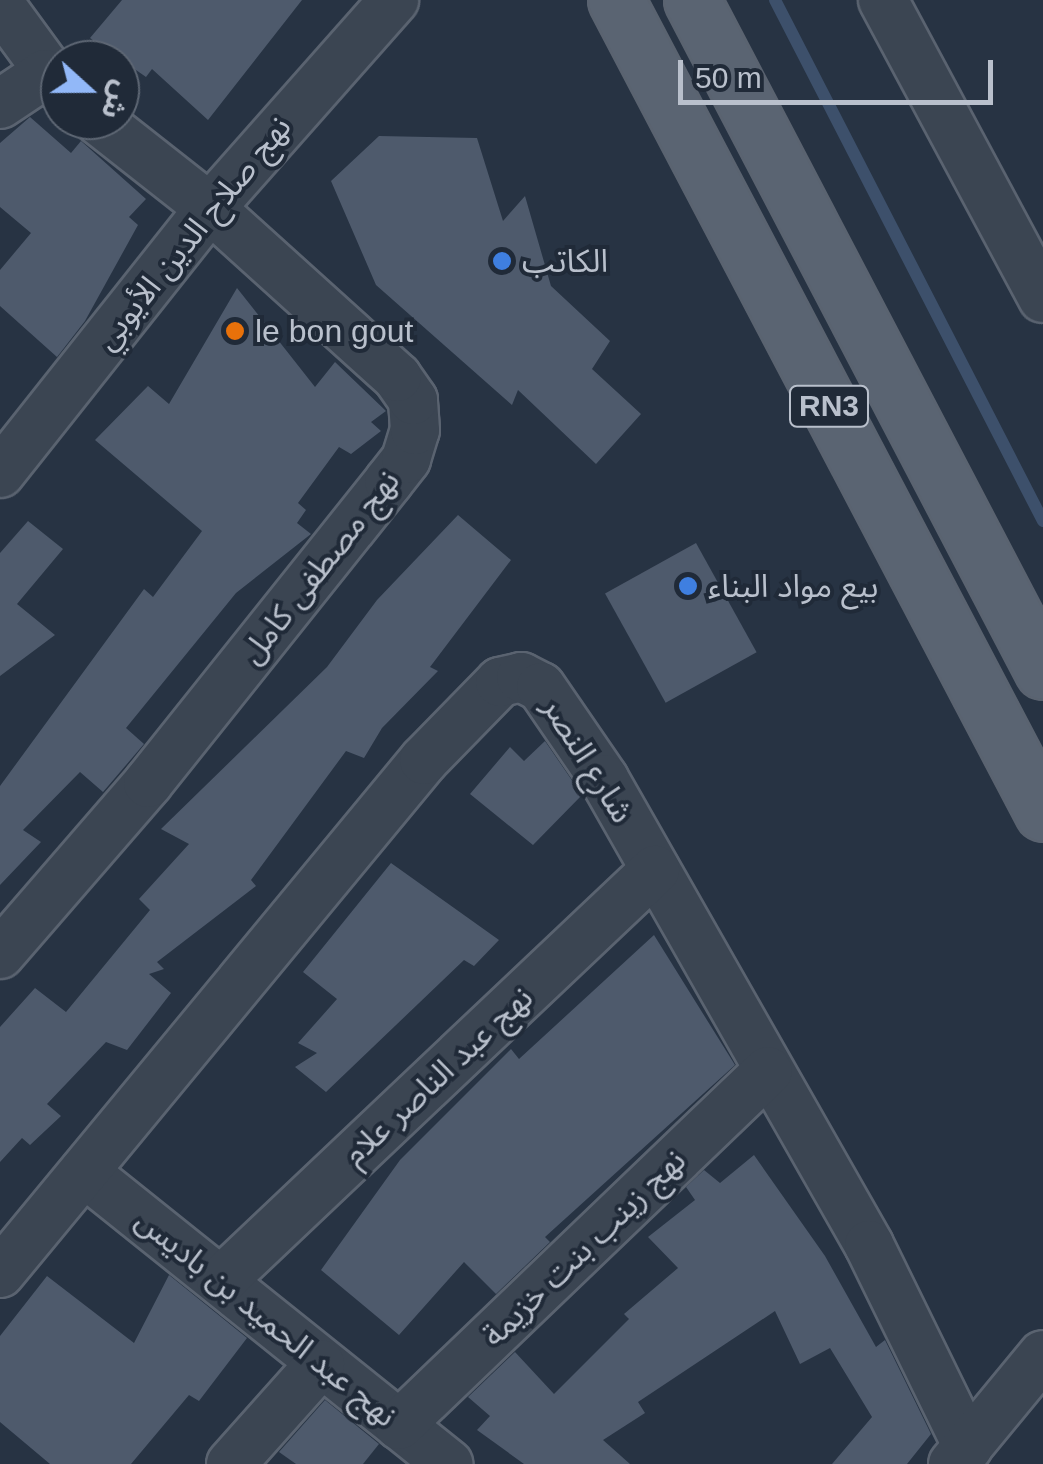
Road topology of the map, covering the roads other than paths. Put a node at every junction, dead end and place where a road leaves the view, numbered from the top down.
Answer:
1 (394, 0) edge
2 (616, 0) edge
3 (692, 0) edge
4 (882, 0) edge
5 (0, 5) edge
6 (40, 62) edge
7 (40, 86) edge
8 (0, 104) edge
9 (123, 140) edge
10 (210, 208) junction
11 (1043, 298) edge
12 (0, 473) edge
13 (1043, 671) edge
14 (1043, 813) edge
15 (655, 870) junction
16 (0, 954) edge
17 (768, 1072) junction
18 (84, 1172) junction
19 (0, 1273) edge
20 (222, 1281) junction
21 (1043, 1355) edge
22 (320, 1364) junction
23 (400, 1426) junction
24 (960, 1455) edge
25 (231, 1464) edge
26 (448, 1464) edge

1 - 10 street, نهج صلاح الدين الأيوبي
2 - 14 main road, RN3
3 - 13 main road, RN3
4 - 11 street
5 - 6 street
7 - 8 street
9 - 10 street, نهج مصطفى كامل
10 - 12 street, نهج صلاح الدين الأيوبي
10 - 16 street, نهج مصطفى كامل
15 - 17 street, شارع النصر
15 - 18 street, شارع النصر
15 - 20 street, نهج عبد الناصر علام
17 - 23 street, نهج زينب بنت خزيمة
17 - 24 street, شارع النصر
18 - 19 street, شارع النصر
18 - 20 street, نهج عبد الحميد بن باديس
20 - 22 street, نهج عبد الحميد بن باديس
21 - 24 street
22 - 23 street, نهج عبد الحميد بن باديس
22 - 25 street
23 - 26 street, نهج عبد الحميد بن باديس

